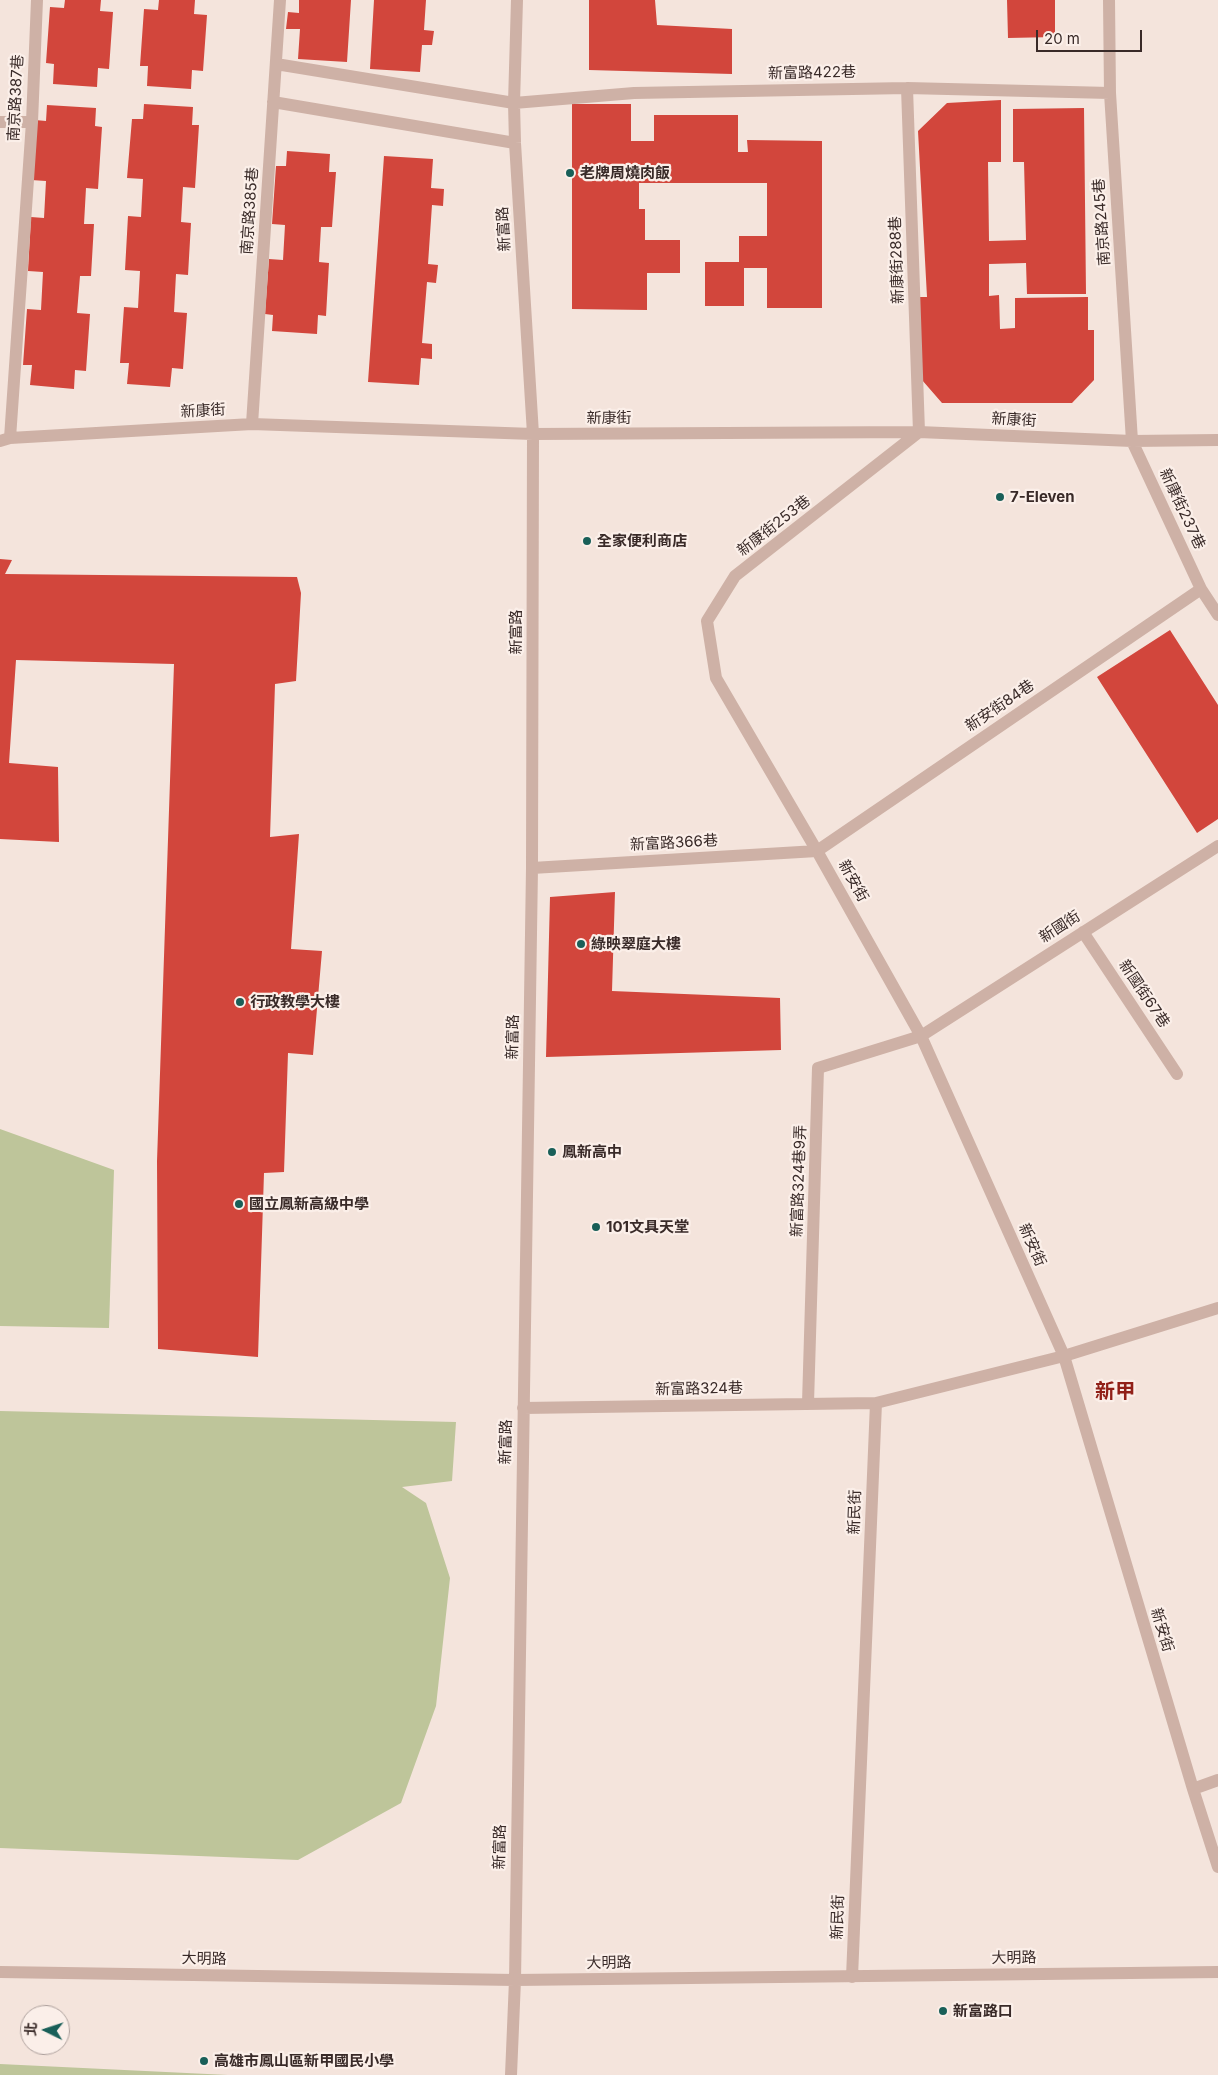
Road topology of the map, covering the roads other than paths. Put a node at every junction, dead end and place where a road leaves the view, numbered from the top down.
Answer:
1 (37, 0) edge
2 (280, 0) edge
3 (517, 0) edge
4 (1108, 0) edge
5 (276, 64) junction
6 (907, 88) junction
7 (1110, 93) junction
8 (273, 102) junction
9 (514, 103) junction
10 (0, 122) edge
11 (32, 122) junction
12 (515, 143) junction
13 (252, 424) junction
14 (919, 432) junction
15 (533, 434) junction
16 (5, 439) edge
17 (1218, 440) edge
18 (1132, 441) junction
19 (1201, 589) junction
20 (1218, 615) edge
21 (716, 678) joint
22 (1218, 846) edge
23 (818, 851) junction
24 (532, 868) junction
25 (1083, 932) junction
26 (921, 1036) junction
27 (1178, 1074) dead end
28 (1218, 1308) edge
29 (1064, 1356) junction
30 (808, 1403) junction
31 (876, 1403) junction
32 (523, 1408) junction
33 (1218, 1780) edge
34 (1193, 1788) junction
35 (1218, 1868) edge
36 (0, 1972) edge
37 (1218, 1972) edge
38 (852, 1977) junction
39 (515, 1980) junction
40 (511, 2075) edge

1 - 11 street, 南京路387巷
2 - 5 street, 南京路385巷
3 - 9 street, 新富路
4 - 7 street, 南京路245巷
5 - 8 street, 南京路385巷
5 - 9 street, 新富路422巷
6 - 7 street, 新富路422巷
6 - 9 street, 新富路422巷
6 - 14 street, 新康街288巷
7 - 18 street, 南京路245巷
8 - 12 street
8 - 13 street, 南京路385巷
9 - 12 street, 新富路
10 - 11 street
11 - 16 street, 南京路387巷
12 - 15 street, 新富路
13 - 15 street, 新康街
13 - 16 street, 新康街
14 - 15 street, 新康街
14 - 18 street, 新康街
14 - 21 street, 新康街253巷
15 - 24 street, 新富路
17 - 18 street, 新康街
18 - 19 street, 新康街237巷
19 - 20 street, 新康街237巷
19 - 23 street, 新安街84巷
21 - 23 street, 新安街
22 - 25 street, 新國街
23 - 24 street, 新富路366巷
23 - 26 street, 新安街
24 - 32 street, 新富路
25 - 26 street, 新國街
25 - 27 street, 新國街67巷
26 - 29 street, 新安街
26 - 30 street, 新富路324巷9弄
28 - 29 street
29 - 31 street
29 - 34 street, 新安街
30 - 31 street, 新富路324巷
30 - 32 street, 新富路324巷
31 - 38 street, 新民街
32 - 39 street, 新富路
33 - 34 street
34 - 35 street, 新安街
36 - 39 street, 大明路
37 - 38 street, 大明路
38 - 39 street, 大明路
39 - 40 street, 新富路

